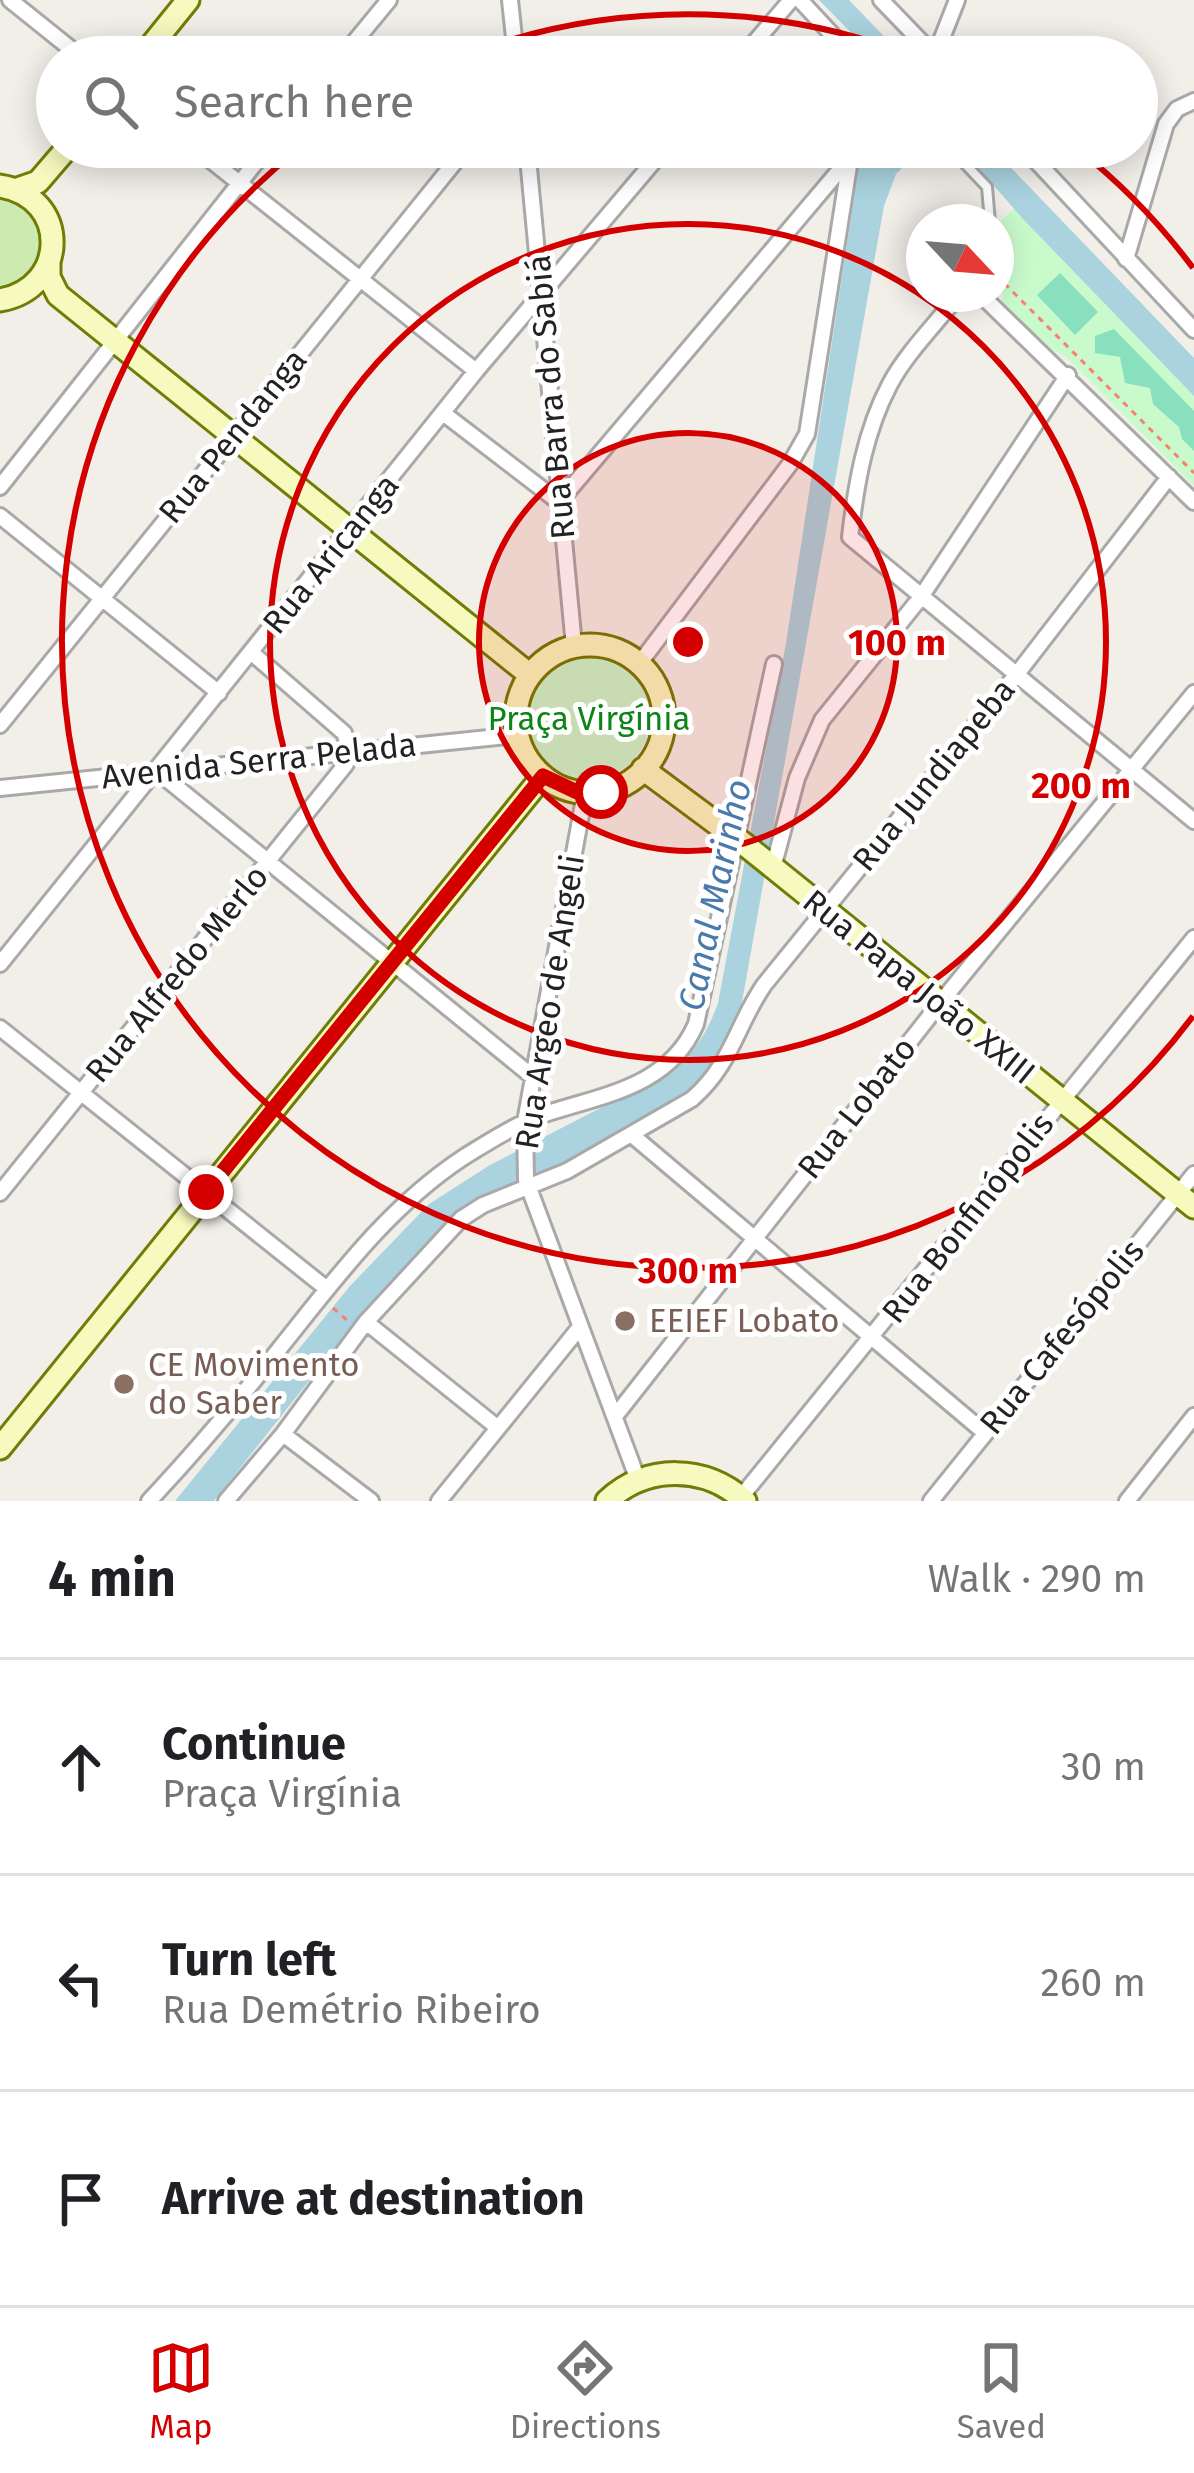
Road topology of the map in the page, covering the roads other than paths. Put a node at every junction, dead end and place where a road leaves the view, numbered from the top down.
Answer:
1 (10, 0) edge
2 (188, 0) edge
3 (389, 0) edge
4 (510, 0) edge
5 (790, 0) edge
6 (800, 0) edge
7 (881, 0) edge
8 (957, 0) edge
9 (55, 36) edge
10 (159, 36) edge
11 (359, 36) edge
12 (514, 36) edge
13 (760, 36) edge
14 (833, 36) edge
15 (915, 36) edge
16 (943, 36) edge
17 (1194, 100) edge
18 (1158, 151) edge
19 (52, 168) edge
20 (220, 168) edge
21 (250, 168) edge
22 (450, 168) edge
23 (528, 168) edge
24 (648, 168) edge
25 (843, 168) edge
26 (848, 168) edge
27 (969, 168) edge
28 (1042, 168) edge
29 (1153, 168) edge
30 (48, 173) junction
31 (238, 182) junction
32 (8, 188) edge
33 (988, 204) edge
34 (41, 208) junction
35 (1126, 259) junction
36 (49, 262) junction
37 (360, 279) junction
38 (26, 291) junction
39 (543, 292) junction
40 (0, 300) edge
41 (64, 300) junction
42 (945, 312) edge
43 (1005, 312) edge
44 (1194, 330) edge
45 (116, 343) junction
46 (476, 371) junction
47 (1068, 375) junction
48 (443, 413) junction
49 (232, 436) junction
50 (1169, 477) junction
51 (0, 487) edge
52 (559, 502) junction
53 (1194, 502) edge
54 (0, 516) edge
55 (351, 531) junction
56 (920, 597) junction
57 (102, 598) junction
58 (574, 646) junction
59 (252, 653) junction
60 (638, 664) junction
61 (775, 664) dead end
62 (1017, 674) junction
63 (530, 675) junction
64 (219, 693) junction
65 (1194, 693) edge
66 (0, 725) edge
67 (518, 735) junction
68 (349, 752) junction
69 (643, 769) junction
70 (1130, 769) junction
71 (157, 772) junction
72 (543, 776) junction
73 (0, 788) edge
74 (585, 793) junction
75 (1194, 821) edge
76 (741, 842) junction
77 (268, 861) junction
78 (771, 866) junction
79 (823, 910) junction
80 (1194, 938) edge
81 (392, 962) junction
82 (0, 964) edge
83 (940, 1003) junction
84 (0, 1028) edge
85 (533, 1077) junction
86 (81, 1093) junction
87 (1060, 1103) junction
88 (525, 1122) junction
89 (632, 1135) junction
90 (1194, 1174) edge
91 (526, 1184) junction
92 (206, 1192) junction
93 (0, 1193) edge
94 (1185, 1201) edge
95 (754, 1239) junction
96 (326, 1295) junction
97 (360, 1324) junction
98 (580, 1327) junction
99 (872, 1340) junction
100 (616, 1415) junction
101 (1194, 1416) edge
102 (498, 1428) junction
103 (985, 1433) junction
104 (283, 1434) junction
105 (0, 1448) edge
106 (638, 1480) junction
107 (743, 1499) edge
108 (149, 1501) edge
109 (226, 1501) edge
110 (370, 1501) edge
111 (439, 1501) edge
112 (607, 1501) edge
113 (931, 1501) edge
114 (1127, 1501) edge

1 - 9 street
2 - 10 street
3 - 11 street
4 - 12 street
5 - 13 street
6 - 14 street
7 - 15 street
8 - 16 street
17 - 18 street
19 - 30 street
20 - 31 street
21 - 31 street
22 - 37 street, Rua Pendanga
23 - 39 street, Rua Barra do Sabiá
24 - 39 street, Rua Aricanga
25 - 52 street
26 - 60 street
27 - 33 lane
28 - 35 street
29 - 35 street
30 - 32 street
30 - 34 street
31 - 37 street
31 - 45 street
32 - 34 street
34 - 36 street
35 - 44 street
36 - 38 street
36 - 41 street
37 - 46 street
37 - 49 street, Rua Pendanga
38 - 40 street
38 - 41 street
39 - 46 street, Rua Aricanga
39 - 52 street, Rua Barra do Sabiá
41 - 45 street
42 - 56 street
43 - 47 street
45 - 49 street
45 - 51 street
46 - 48 street, Rua Aricanga
47 - 50 street
47 - 56 street
48 - 52 street
48 - 55 street, Rua Aricanga
49 - 55 street
49 - 57 street, Rua Pendanga
50 - 53 street
50 - 62 street, Rua Jundiapeba
52 - 58 street, Rua Barra do Sabiá
54 - 57 street
55 - 59 street, Rua Aricanga
55 - 63 street
56 - 62 street
56 - 78 street
57 - 64 street
57 - 66 street, Rua Pendanga
58 - 60 street
58 - 63 street
59 - 64 street, Rua Aricanga
59 - 68 street
60 - 69 street
61 - 76 street
62 - 70 street
62 - 79 street, Rua Jundiapeba
63 - 67 street
64 - 71 street, Rua Aricanga
65 - 70 street, Rua Lobato
67 - 68 street, Avenida Serra Pelada
67 - 72 street
68 - 71 street, Avenida Serra Pelada
68 - 77 street, Rua Alfredo Merlo
69 - 74 street
69 - 76 street, Rua Papa João XXIII
70 - 75 street
70 - 83 street, Rua Lobato
71 - 73 street, Avenida Serra Pelada
71 - 77 street
71 - 82 street, Rua Aricanga
72 - 74 street
72 - 81 street
74 - 85 street, Rua Argeo de Angeli
76 - 78 street, Rua Papa João XXIII
76 - 88 street
77 - 81 street
77 - 86 street, Rua Alfredo Merlo
78 - 79 street, Rua Papa João XXIII
79 - 83 street, Rua Papa João XXIII
79 - 89 street, Rua Jundiapeba
80 - 87 street, Rua Bonfinópolis
81 - 85 street
81 - 92 street
83 - 87 street, Rua Papa João XXIII
83 - 95 street, Rua Lobato
84 - 86 street
85 - 88 street, Rua Argeo de Angeli
86 - 92 street
86 - 93 street, Rua Alfredo Merlo
87 - 94 street, Rua Papa João XXIII
87 - 99 street, Rua Bonfinópolis
88 - 91 street, Rua Argeo de Angeli
88 - 96 street
89 - 91 street, Rua Jundiapeba
89 - 95 street
90 - 94 street, Rua Cafesópolis
91 - 97 street, Rua Jundiapeba
91 - 98 street, Rua Argeo de Angeli
92 - 96 street
92 - 105 street
94 - 103 street, Rua Cafesópolis
95 - 99 street
95 - 100 street, Rua Lobato
96 - 108 street
97 - 102 street
97 - 104 street, Rua Jundiapeba
98 - 100 street, Rua Argeo de Angeli
98 - 102 street
99 - 103 street
99 - 107 street, Rua Bonfinópolis
100 - 106 street, Rua Argeo de Angeli
101 - 114 street
102 - 111 street
103 - 113 street, Rua Cafesópolis
104 - 109 street, Rua Jundiapeba
104 - 110 street
106 - 107 street
106 - 112 street

